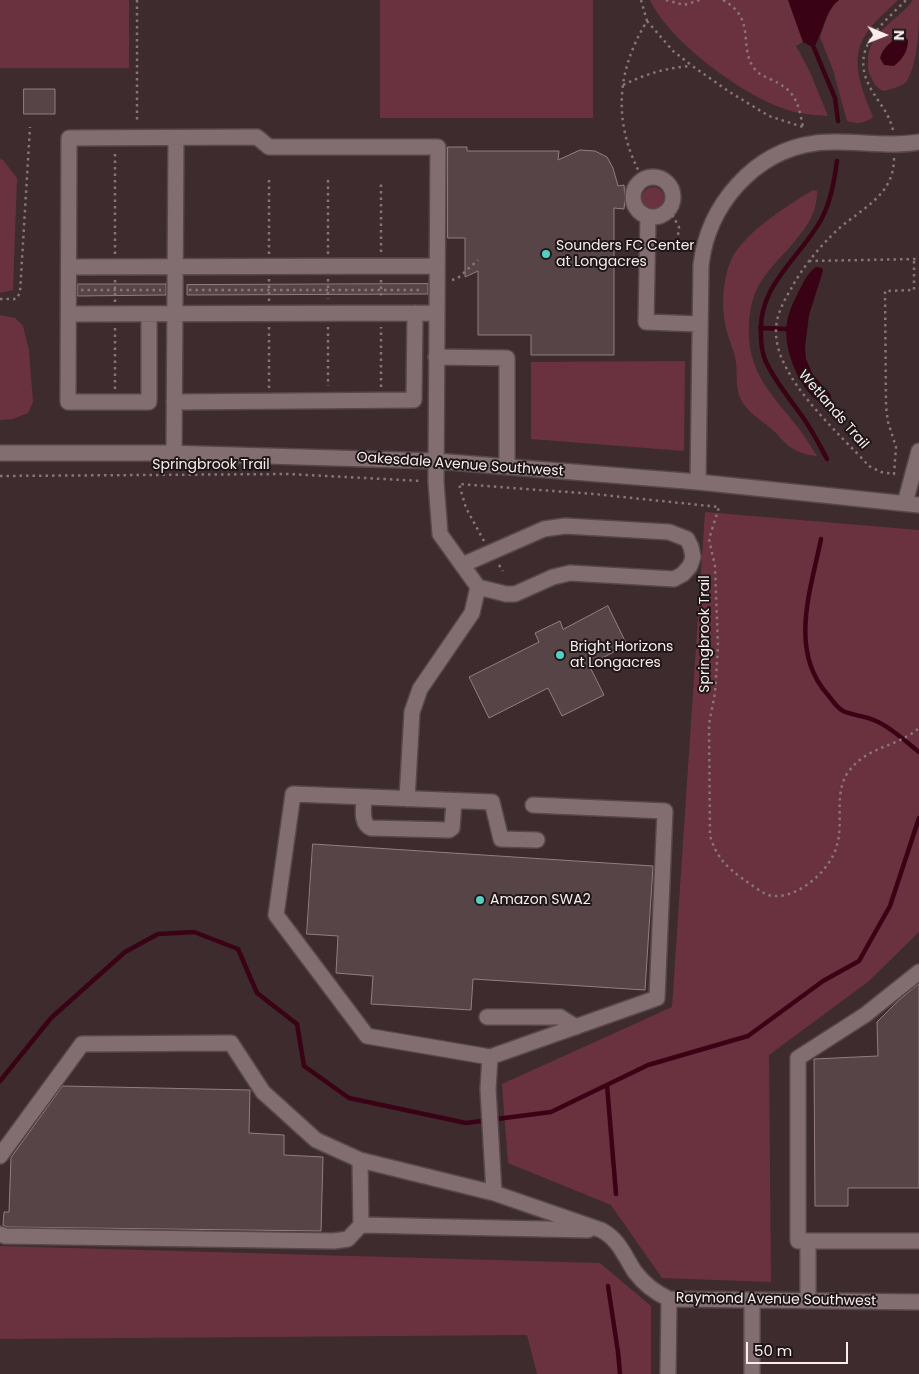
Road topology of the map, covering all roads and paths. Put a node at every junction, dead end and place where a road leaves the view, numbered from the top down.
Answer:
1 (137, 0) edge
2 (641, 0) edge
3 (666, 0) edge
4 (700, 0) edge
5 (723, 0) edge
6 (906, 0) edge
7 (647, 21) junction
8 (691, 66) junction
9 (623, 85) junction
10 (30, 127) dead end
11 (137, 138) junction
12 (176, 138) junction
13 (919, 142) edge
14 (894, 144) junction
15 (642, 179) junction
16 (269, 180) dead end
17 (328, 180) dead end
18 (381, 180) dead end
19 (669, 209) junction
20 (648, 217) junction
21 (697, 243) dead end
22 (914, 259) junction
23 (919, 259) edge
24 (478, 260) dead end
25 (809, 261) junction
26 (328, 266) junction
27 (381, 266) junction
28 (437, 266) junction
29 (69, 267) junction
30 (175, 267) junction
31 (269, 267) junction
32 (437, 287) junction
33 (80, 290) dead end
34 (175, 290) junction
35 (269, 290) junction
36 (328, 290) junction
37 (381, 290) junction
38 (0, 299) edge
39 (328, 313) junction
40 (381, 313) junction
41 (415, 313) junction
42 (437, 313) junction
43 (68, 314) junction
44 (149, 314) junction
45 (175, 314) junction
46 (269, 314) junction
47 (699, 324) junction
48 (436, 357) junction
49 (381, 400) junction
50 (269, 401) junction
51 (328, 401) junction
52 (174, 402) junction
53 (919, 451) edge
54 (174, 453) junction
55 (0, 454) edge
56 (436, 460) junction
57 (507, 466) junction
58 (0, 476) edge
59 (422, 481) dead end
60 (698, 482) junction
61 (912, 504) edge
62 (491, 552) junction
63 (462, 565) junction
64 (503, 571) dead end
65 (478, 587) junction
66 (919, 728) edge
67 (364, 797) junction
68 (407, 799) junction
69 (454, 801) junction
70 (533, 805) dead end
71 (538, 840) dead end
72 (919, 972) edge
73 (487, 1017) dead end
74 (576, 1027) junction
75 (490, 1058) junction
76 (0, 1156) edge
77 (360, 1160) junction
78 (494, 1193) junction
79 (361, 1226) junction
80 (601, 1230) junction
81 (0, 1234) edge
82 (808, 1241) junction
83 (919, 1241) edge
84 (669, 1299) junction
85 (752, 1300) junction
86 (808, 1301) junction
87 (919, 1302) edge
88 (668, 1374) edge
89 (752, 1374) edge

1 - 11 path
2 - 7 path
3 - 4 path
5 - 8 path
6 - 14 path, Wetlands Trail
7 - 8 path
7 - 9 path
8 - 9 path
9 - 15 path
10 - 38 path
11 - 12 street
11 - 29 street
12 - 28 street
12 - 30 street
13 - 14 street
14 - 25 path, Wetlands Trail
14 - 47 street
15 - 19 street
15 - 20 street
16 - 31 path
17 - 26 path
18 - 27 path
19 - 20 street
19 - 21 path
20 - 47 street
22 - 23 path
22 - 25 path
22 - 25 path, Wetlands Trail
24 - 32 path
26 - 27 street
26 - 31 street
26 - 36 path
27 - 28 street
27 - 37 path
28 - 32 street
29 - 30 street
29 - 43 street
30 - 31 street
30 - 34 street
31 - 35 path
32 - 37 path
32 - 42 street
33 - 34 path
34 - 35 path
34 - 45 street
35 - 36 path
35 - 46 path
36 - 37 path
36 - 39 path
37 - 40 path
39 - 40 street
39 - 46 street
39 - 51 path
40 - 41 street
40 - 49 path
41 - 42 street
41 - 49 street
42 - 48 street
43 - 44 street
43 - 44 street
44 - 45 street
45 - 46 street
45 - 52 street
46 - 50 path
47 - 60 street
48 - 56 street
48 - 57 street
49 - 51 street
50 - 51 street
50 - 52 street
52 - 54 street
53 - 61 street
54 - 55 street, Oakesdale Avenue Southwest
54 - 56 street, Oakesdale Avenue Southwest
56 - 57 street, Oakesdale Avenue Southwest
56 - 63 street
57 - 60 street, Oakesdale Avenue Southwest
58 - 59 path, Springbrook Trail
60 - 61 street, Oakesdale Avenue Southwest
62 - 63 street
62 - 64 path
62 - 65 street
62 - 66 path, Springbrook Trail
63 - 65 street
65 - 68 street
67 - 68 street
67 - 69 street
67 - 75 street
68 - 69 street
69 - 71 street
70 - 74 street
72 - 82 street
73 - 74 street
74 - 75 street
75 - 78 street
76 - 77 street, Raymond Avenue Southwest
77 - 78 street, Raymond Avenue Southwest
77 - 79 street
78 - 80 street, Raymond Avenue Southwest
79 - 80 street
79 - 81 street
80 - 84 street, Raymond Avenue Southwest
82 - 83 street
82 - 86 street
84 - 85 street, Raymond Avenue Southwest
84 - 88 street
85 - 86 street, Raymond Avenue Southwest
85 - 89 street
86 - 87 street, Raymond Avenue Southwest

